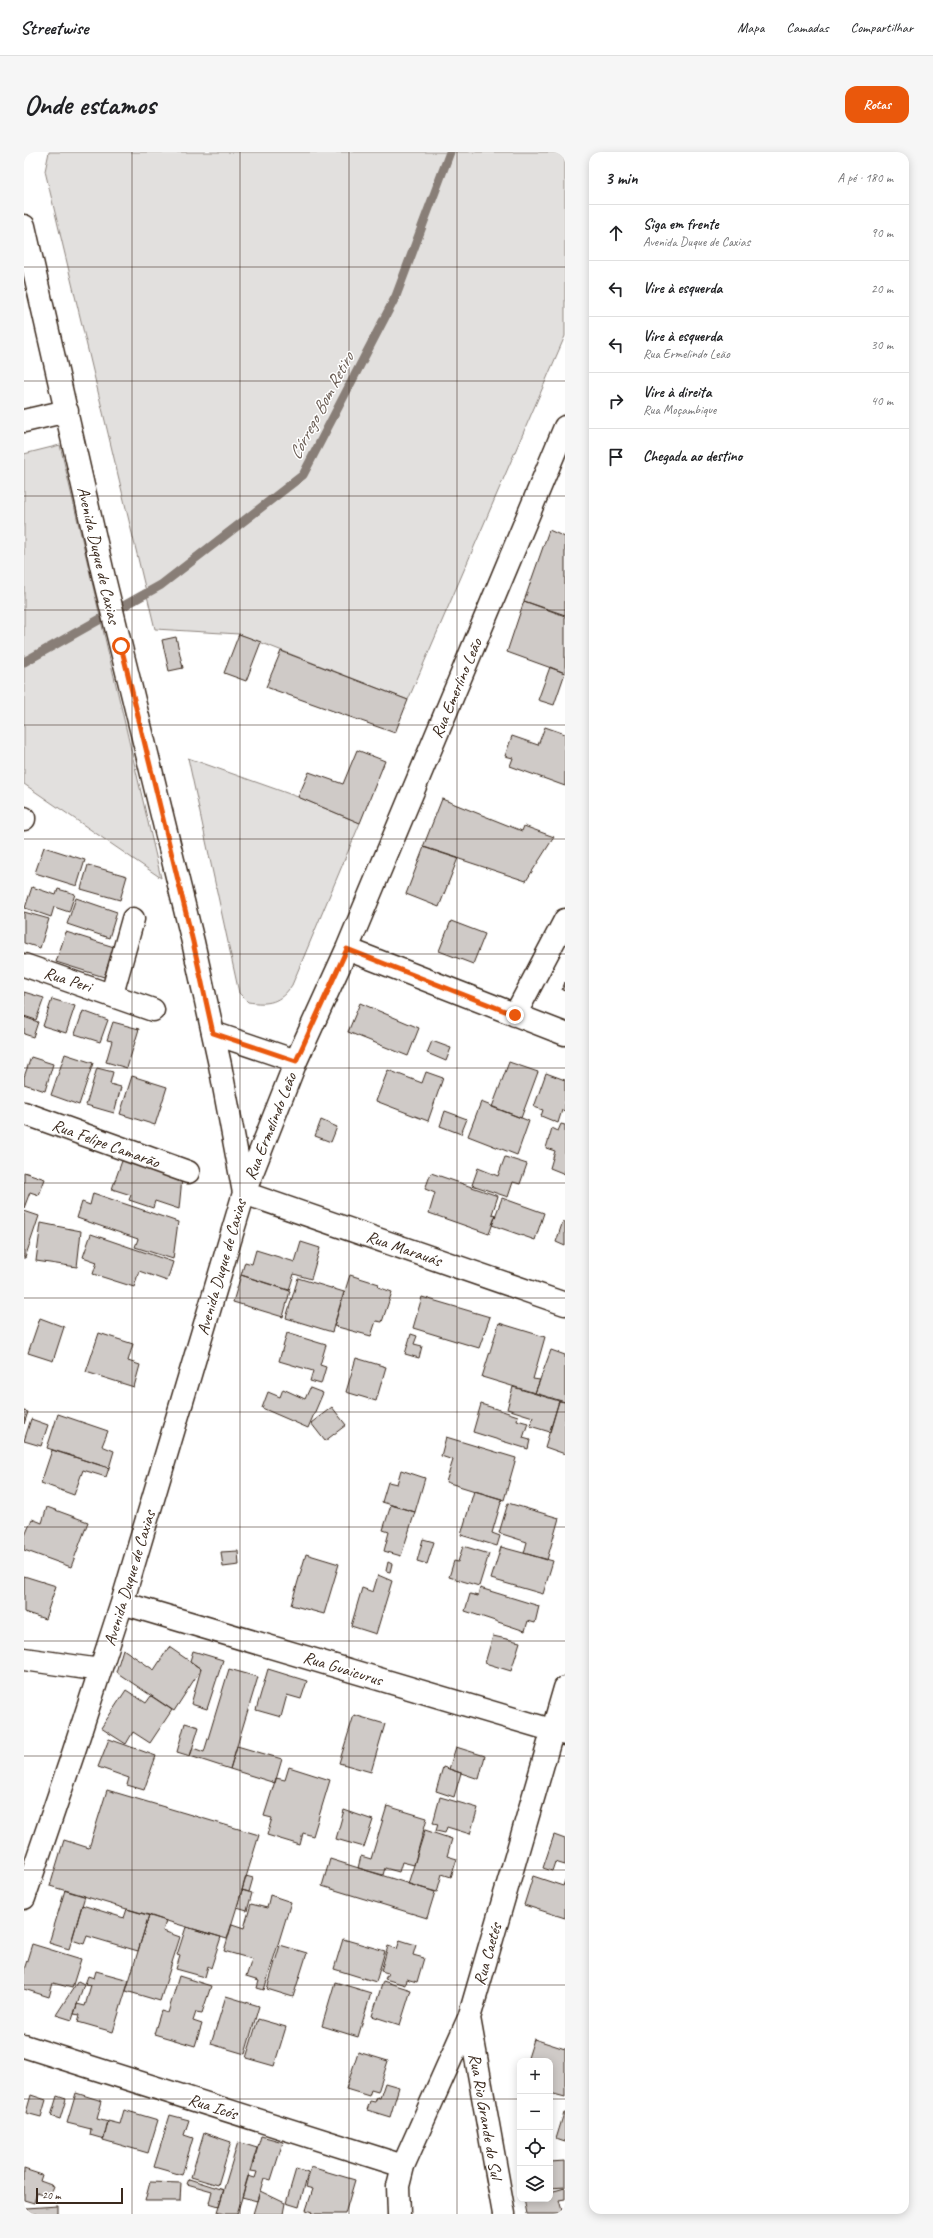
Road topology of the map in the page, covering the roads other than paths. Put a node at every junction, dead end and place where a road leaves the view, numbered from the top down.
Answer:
1 (24, 226) edge
2 (67, 411) junction
3 (24, 421) edge
4 (565, 427) edge
5 (133, 920) dead end
6 (565, 920) edge
7 (347, 949) junction
8 (24, 965) edge
9 (112, 994) junction
10 (153, 1010) dead end
11 (515, 1015) junction
12 (213, 1033) junction
13 (565, 1034) edge
14 (296, 1061) junction
15 (24, 1113) edge
16 (188, 1172) dead end
17 (244, 1193) junction
18 (565, 1304) edge
19 (122, 1603) junction
20 (24, 1659) edge
21 (100, 1670) junction
22 (565, 1688) edge
23 (559, 1732) edge
24 (24, 1898) edge
25 (469, 2018) junction
26 (24, 2046) edge
27 (403, 2166) junction
28 (399, 2214) edge
29 (504, 2214) edge

1 - 2 street, Avenida Duque de Caxias
2 - 3 street
2 - 12 street, Avenida Duque de Caxias
4 - 7 street, Rua Emerlino Leão
5 - 9 street, Rua Peri
6 - 11 street
7 - 11 street
7 - 14 street, Rua Ermelindo Leão
8 - 9 street, Rua Peri
9 - 10 street, Rua Peri
11 - 13 street
12 - 14 street
12 - 17 street, Avenida Duque de Caxias
14 - 17 street, Rua Ermelindo Leão
15 - 16 street, Rua Felipe Camarão
17 - 18 street, Rua Marauás
17 - 19 street, Avenida Duque de Caxias
19 - 21 street, Avenida Duque de Caxias
19 - 23 street, Rua Guaicurus
20 - 21 street
21 - 24 street, Avenida Duque de Caxias
22 - 23 street, Rua Caetés
23 - 25 street, Rua Caetés
25 - 27 street, Rua Caetés
25 - 29 street, Rua Rio Grande do Sul
26 - 27 street, Rua Icós
27 - 28 street, Rua Caetés

